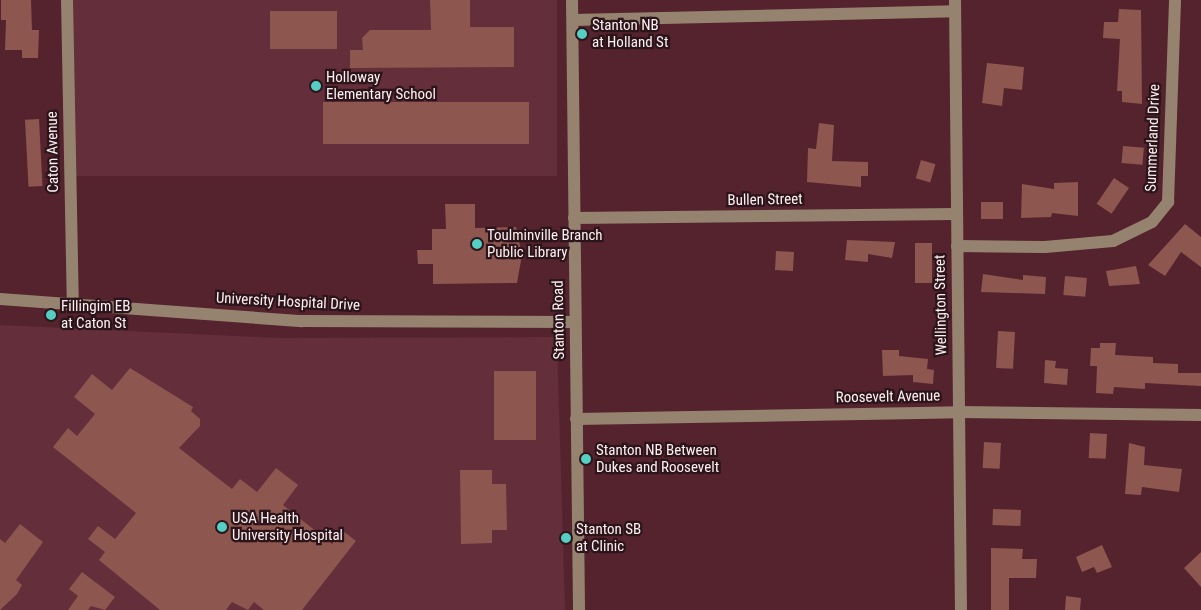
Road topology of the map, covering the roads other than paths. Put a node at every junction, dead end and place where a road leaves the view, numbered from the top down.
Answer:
1 (67, 0) edge
2 (572, 0) edge
3 (1175, 0) edge
4 (955, 6) edge
5 (573, 20) junction
6 (956, 214) junction
7 (574, 218) junction
8 (957, 246) junction
9 (0, 299) edge
10 (73, 304) junction
11 (575, 322) junction
12 (960, 412) junction
13 (1201, 416) edge
14 (576, 419) junction
15 (579, 610) edge
16 (961, 610) edge

1 - 10 street, Caton Avenue
2 - 5 street, Stanton Road
3 - 8 street, Summerland Drive
4 - 5 street
4 - 6 street, Wellington Street
5 - 7 street, Stanton Road
6 - 7 street, Bullen Street
6 - 8 street, Wellington Street
7 - 11 street, Stanton Road
8 - 12 street, Wellington Street
9 - 10 street, University Hospital Drive
10 - 11 street, University Hospital Drive
11 - 14 street, Stanton Road
12 - 13 street, Roosevelt Avenue
12 - 14 street, Roosevelt Avenue
12 - 16 street, Wellington Street
14 - 15 street, Stanton Road

